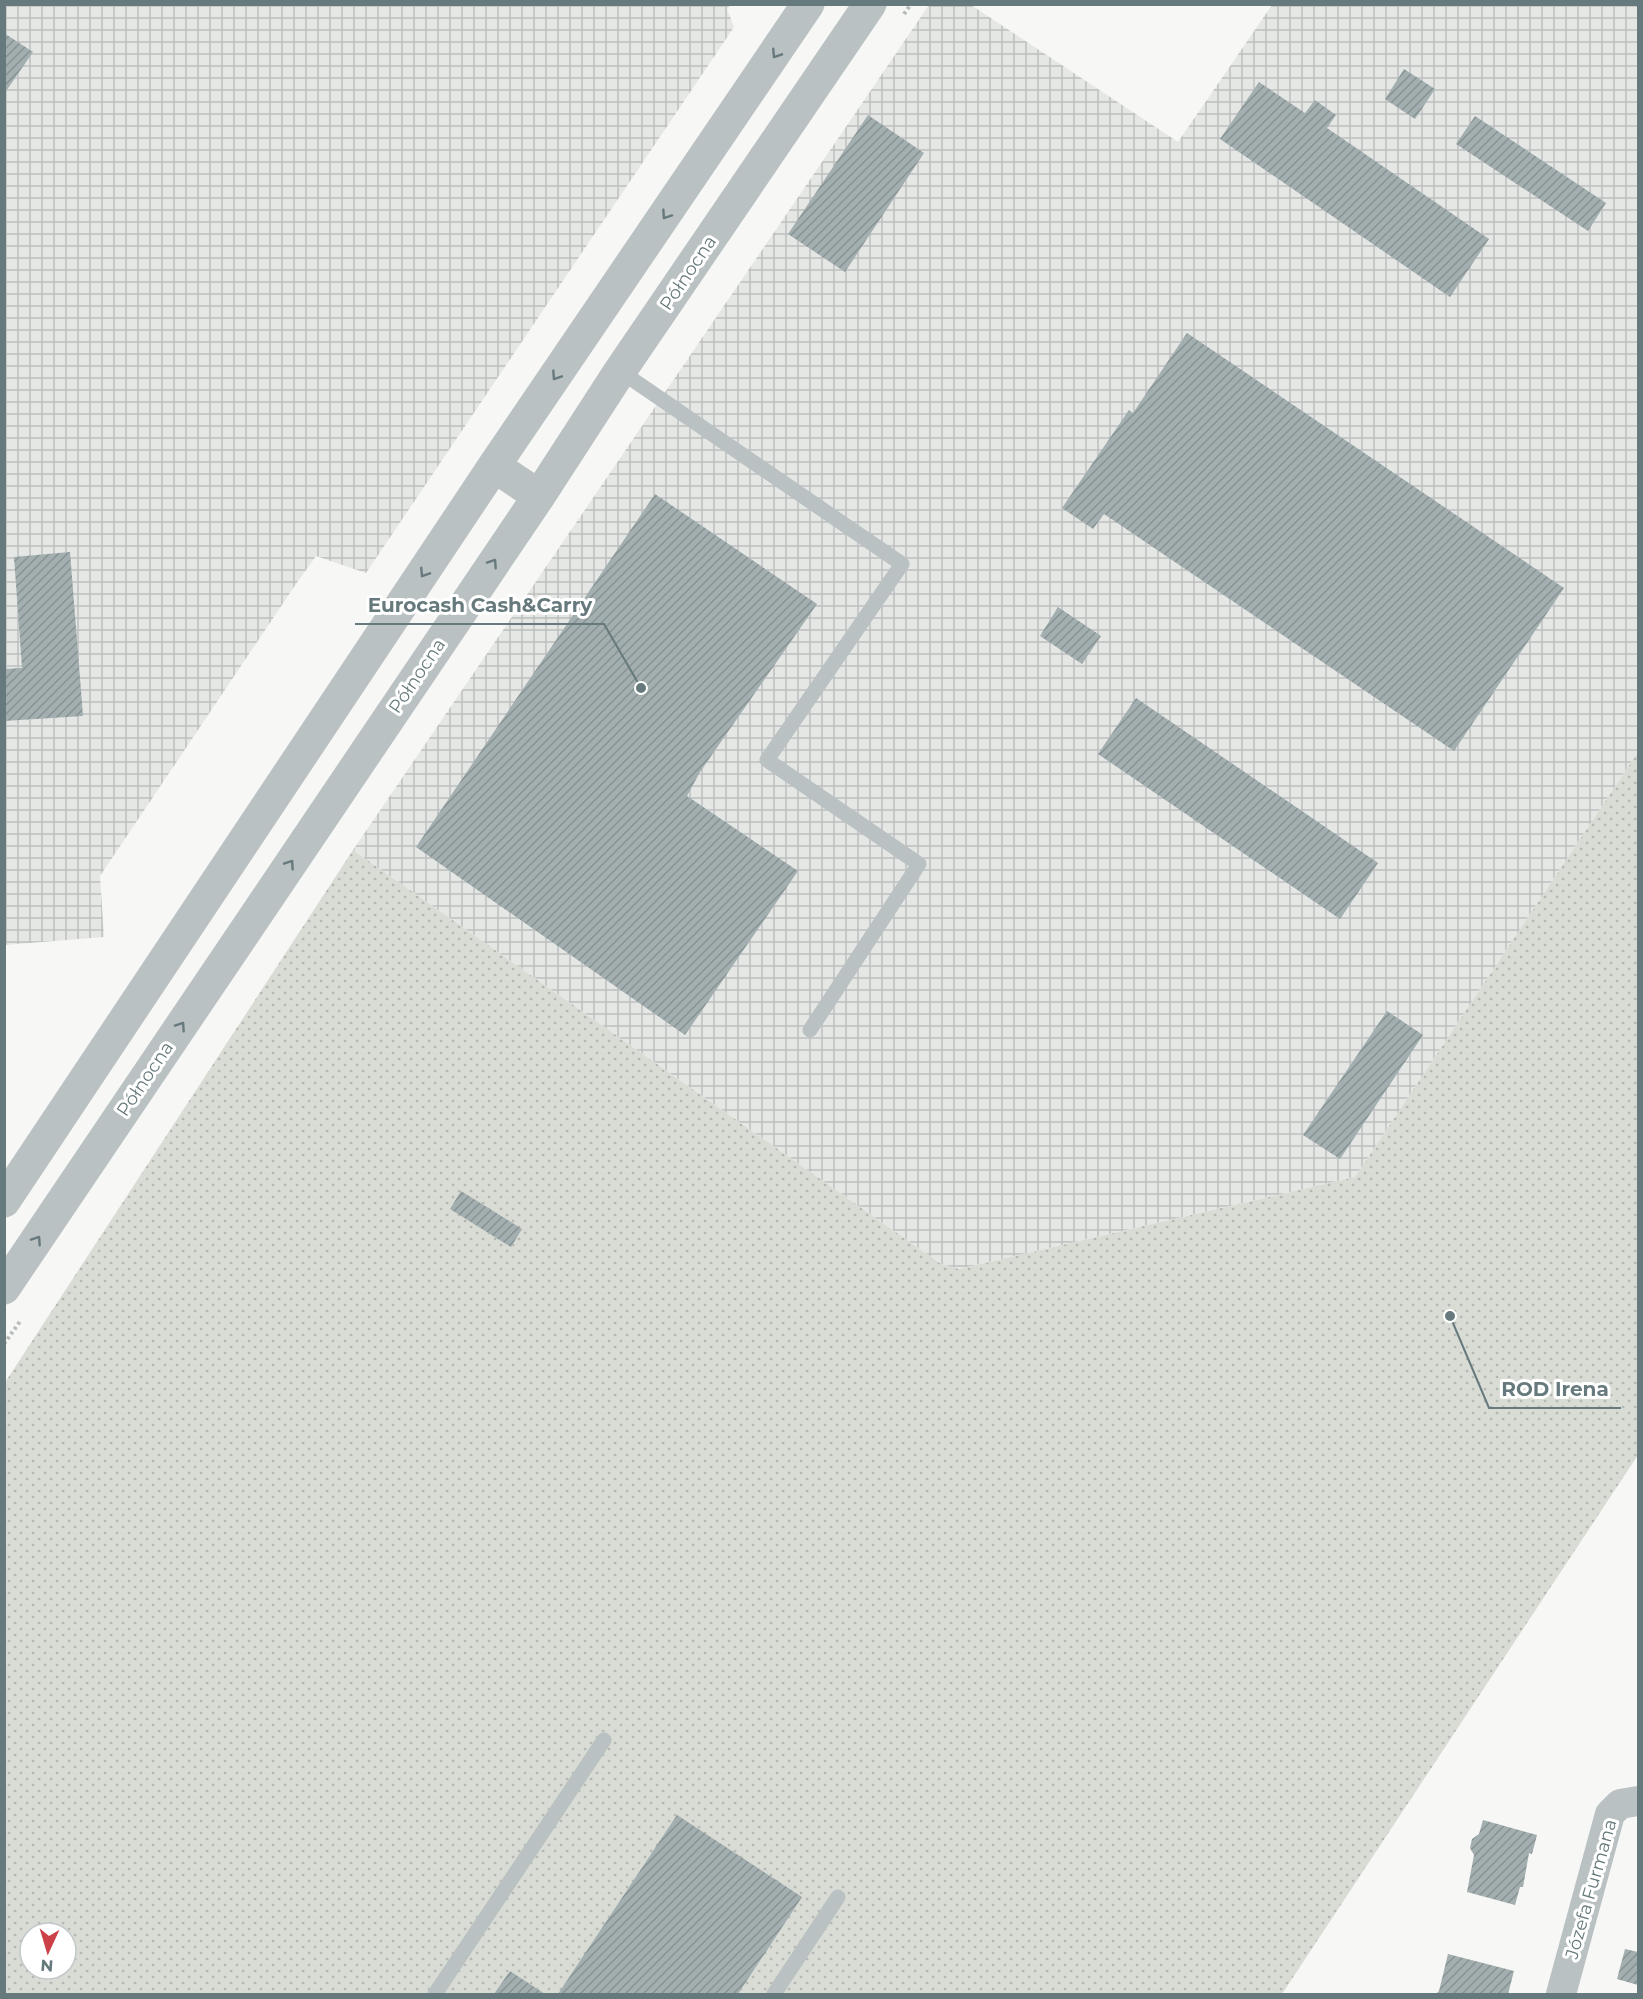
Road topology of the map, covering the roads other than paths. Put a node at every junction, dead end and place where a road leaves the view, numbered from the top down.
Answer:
1 (808, 4) edge
2 (870, 4) edge
3 (620, 371) junction
4 (495, 466) junction
5 (539, 496) junction
6 (810, 1030) dead end
7 (4, 1201) edge
8 (4, 1288) edge
9 (604, 1740) dead end
10 (1638, 1801) edge
11 (838, 1897) dead end
12 (435, 1995) edge
13 (774, 1995) edge
14 (1561, 1995) edge

1 -> 4 street
2 - 3 street, Północna
3 - 5 street, Północna
3 - 6 lane
4 - 5 street
4 -> 7 street
8 -> 5 street, Północna
9 - 12 lane
10 - 14 street, Józefa Furmana
11 - 13 lane

